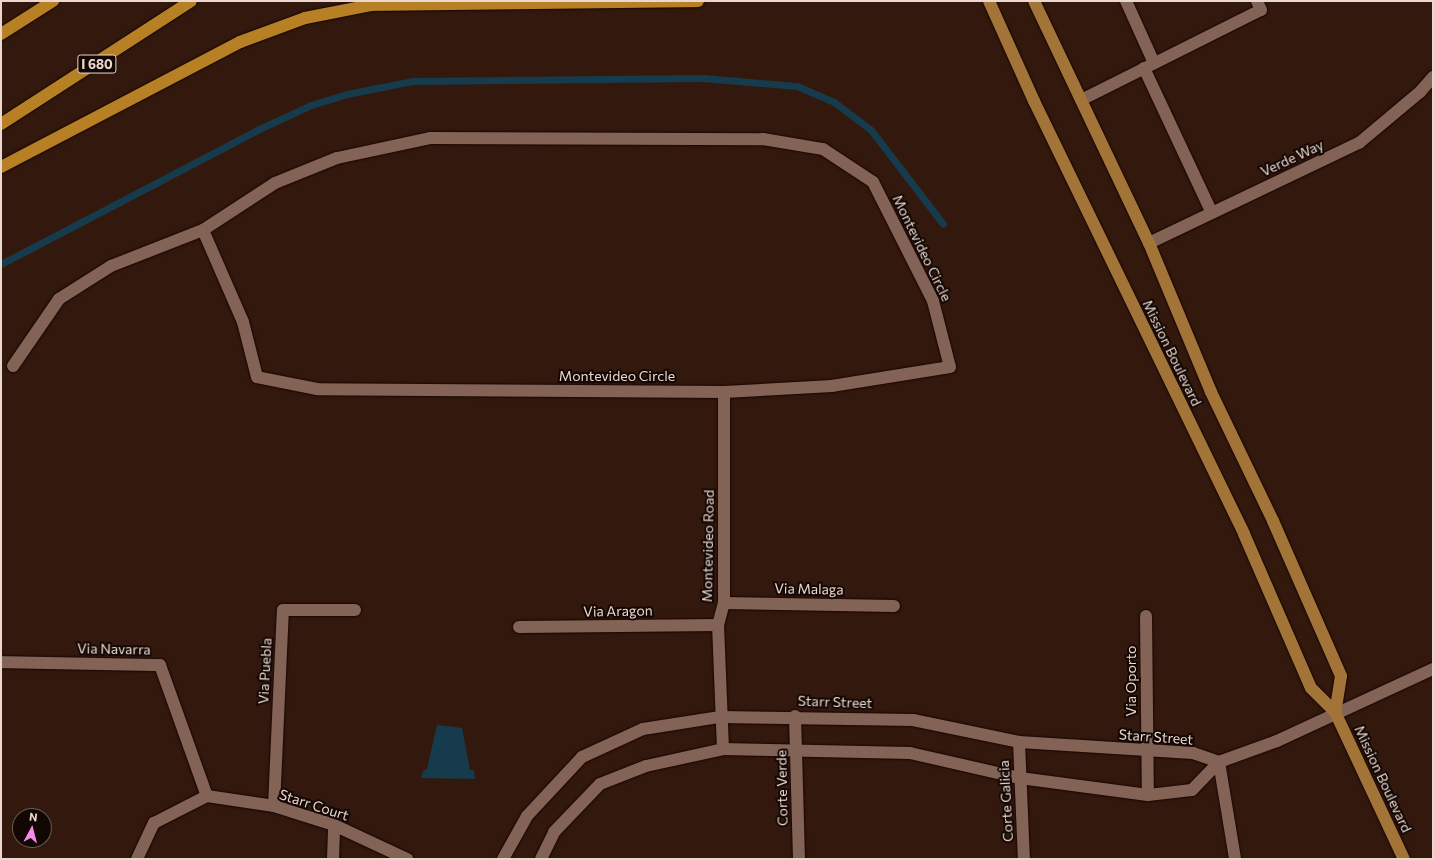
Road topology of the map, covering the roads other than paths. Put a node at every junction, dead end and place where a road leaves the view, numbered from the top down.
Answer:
1 (53, 1) edge
2 (191, 1) edge
3 (698, 1) edge
4 (989, 1) edge
5 (1034, 1) edge
6 (1126, 1) edge
7 (1257, 1) edge
8 (1, 34) edge
9 (1149, 65) junction
10 (1433, 78) edge
11 (1081, 100) junction
12 (1, 124) edge
13 (1, 167) edge
14 (1212, 213) junction
15 (203, 230) junction
16 (1148, 243) junction
17 (13, 366) dead end
18 (724, 392) junction
19 (724, 603) junction
20 (894, 606) dead end
21 (355, 610) dead end
22 (1146, 616) dead end
23 (718, 625) junction
24 (519, 627) dead end
25 (1, 662) edge
26 (1433, 669) edge
27 (1336, 712) junction
28 (795, 716) junction
29 (720, 717) junction
30 (1019, 742) junction
31 (723, 749) junction
32 (796, 750) junction
33 (1146, 752) junction
34 (1219, 762) junction
35 (1020, 778) junction
36 (1148, 795) junction
37 (207, 796) junction
38 (274, 806) junction
39 (334, 825) junction
40 (137, 859) edge
41 (333, 859) edge
42 (407, 859) edge
43 (503, 859) edge
44 (541, 859) edge
45 (798, 859) edge
46 (1024, 859) edge
47 (1234, 859) edge
48 (1404, 859) edge

1 - 8 highway
2 - 12 highway, I 680
3 - 13 highway
4 - 27 main road, Mission Boulevard
5 - 11 main road, Mission Boulevard
6 - 9 street
7 - 9 street
9 - 11 street
9 - 14 street
10 - 14 street, Verde Way
11 - 16 main road, Mission Boulevard
14 - 16 street, Verde Way
15 - 17 street
15 - 18 street, Montevideo Circle
15 - 18 street, Montevideo Circle
16 - 27 main road, Mission Boulevard
18 - 19 street, Montevideo Road
19 - 20 street, Via Malaga
19 - 23 street, Montevideo Road
21 - 38 street, Via Puebla
22 - 33 street, Via Oporto
23 - 24 street, Via Aragon
23 - 29 street, Montevideo Road
25 - 37 street, Via Navarra
26 - 27 street
27 - 34 street
27 - 48 main road, Mission Boulevard
28 - 29 street, Starr Street
28 - 30 street, Starr Street
28 - 32 street, Corte Verde
29 - 31 street, Montevideo Road
29 - 43 street, Starr Street
30 - 33 street, Starr Street
30 - 35 street, Corte Galicia
31 - 32 street
31 - 44 street
32 - 35 street
32 - 45 street, Corte Verde
33 - 34 street, Starr Street
33 - 36 street, Via Oporto
34 - 36 street
34 - 47 street
35 - 36 street
35 - 46 street, Corte Galicia
37 - 38 street, Starr Court
37 - 40 street
38 - 39 street, Starr Court
39 - 41 street
39 - 42 street, Starr Court

